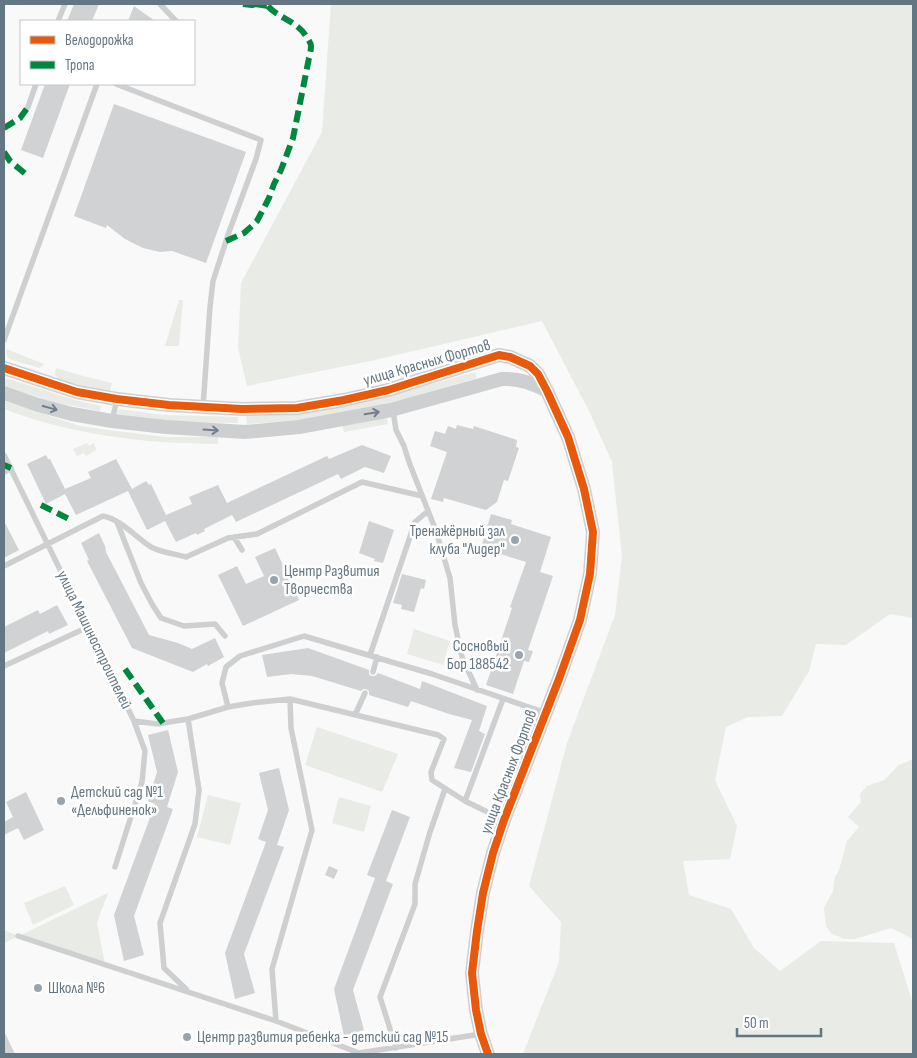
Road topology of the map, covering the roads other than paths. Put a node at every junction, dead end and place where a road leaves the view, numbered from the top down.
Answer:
1 (65, 4) edge
2 (160, 4) edge
3 (58, 20) edge
4 (175, 20) edge
5 (36, 85) edge
6 (97, 85) edge
7 (119, 85) edge
8 (28, 107) dead end
9 (4, 340) edge
10 (4, 368) edge
11 (547, 391) junction
12 (4, 393) edge
13 (117, 399) junction
14 (203, 407) junction
15 (391, 410) junction
16 (112, 421) junction
17 (4, 454) edge
18 (11, 468) junction
19 (4, 472) edge
20 (422, 496) junction
21 (428, 511) junction
22 (117, 522) junction
23 (234, 537) junction
24 (47, 543) junction
25 (242, 550) dead end
26 (4, 566) edge
27 (88, 627) junction
28 (229, 628) dead end
29 (370, 655) junction
30 (378, 658) junction
31 (4, 666) edge
32 (373, 672) dead end
33 (477, 690) junction
34 (364, 693) dead end
35 (290, 699) junction
36 (504, 699) junction
37 (228, 707) junction
38 (546, 714) junction
39 (355, 715) junction
40 (188, 719) junction
41 (134, 721) junction
42 (445, 789) junction
43 (465, 800) junction
44 (504, 820) junction
45 (115, 867) dead end
46 (18, 936) dead end
47 (188, 991) junction
48 (276, 1021) junction
49 (481, 1034) junction
50 (396, 1048) junction
51 (488, 1054) edge

1 - 3 lane
2 - 4 lane
5 - 8 lane
6 - 9 lane
7 - 14 lane
10 - 13 street, улица Красных Фортов
11 - 14 street, улица Красных Фортов
11 - 15 street, улица Красных Фортов
11 - 38 street, улица Красных Фортов
12 -> 16 street, улица Красных Фортов
13 - 14 street, улица Красных Фортов
13 - 16 lane
16 -> 15 street, улица Красных Фортов
15 - 20 lane
17 - 18 lane, улица Машиностроителей
18 - 19 lane
18 - 24 lane, улица Машиностроителей
20 - 21 lane
20 - 23 lane
21 - 29 lane
21 - 33 lane
22 - 23 lane
22 - 24 lane
22 - 28 lane
23 - 25 lane
24 - 26 lane
24 - 27 lane, улица Машиностроителей
27 - 31 lane
27 - 41 lane, улица Машиностроителей
29 - 30 lane
29 - 37 lane
30 - 32 lane
30 - 33 lane
33 - 36 lane
34 - 39 lane
35 - 37 lane, улица Машиностроителей
35 - 39 lane, улица Машиностроителей
35 - 48 lane
36 - 38 lane
36 - 43 lane
37 - 40 lane, улица Машиностроителей
38 - 44 street, улица Красных Фортов
39 - 42 lane, улица Машиностроителей
40 - 41 lane, улица Машиностроителей
40 - 47 lane
41 - 45 lane
42 - 43 lane, улица Машиностроителей
42 - 50 lane
43 - 44 lane, улица Машиностроителей
44 - 49 street, улица Красных Фортов
46 - 47 lane
47 - 48 lane
48 - 50 lane
49 - 50 lane
49 - 51 street, улица Красных Фортов

